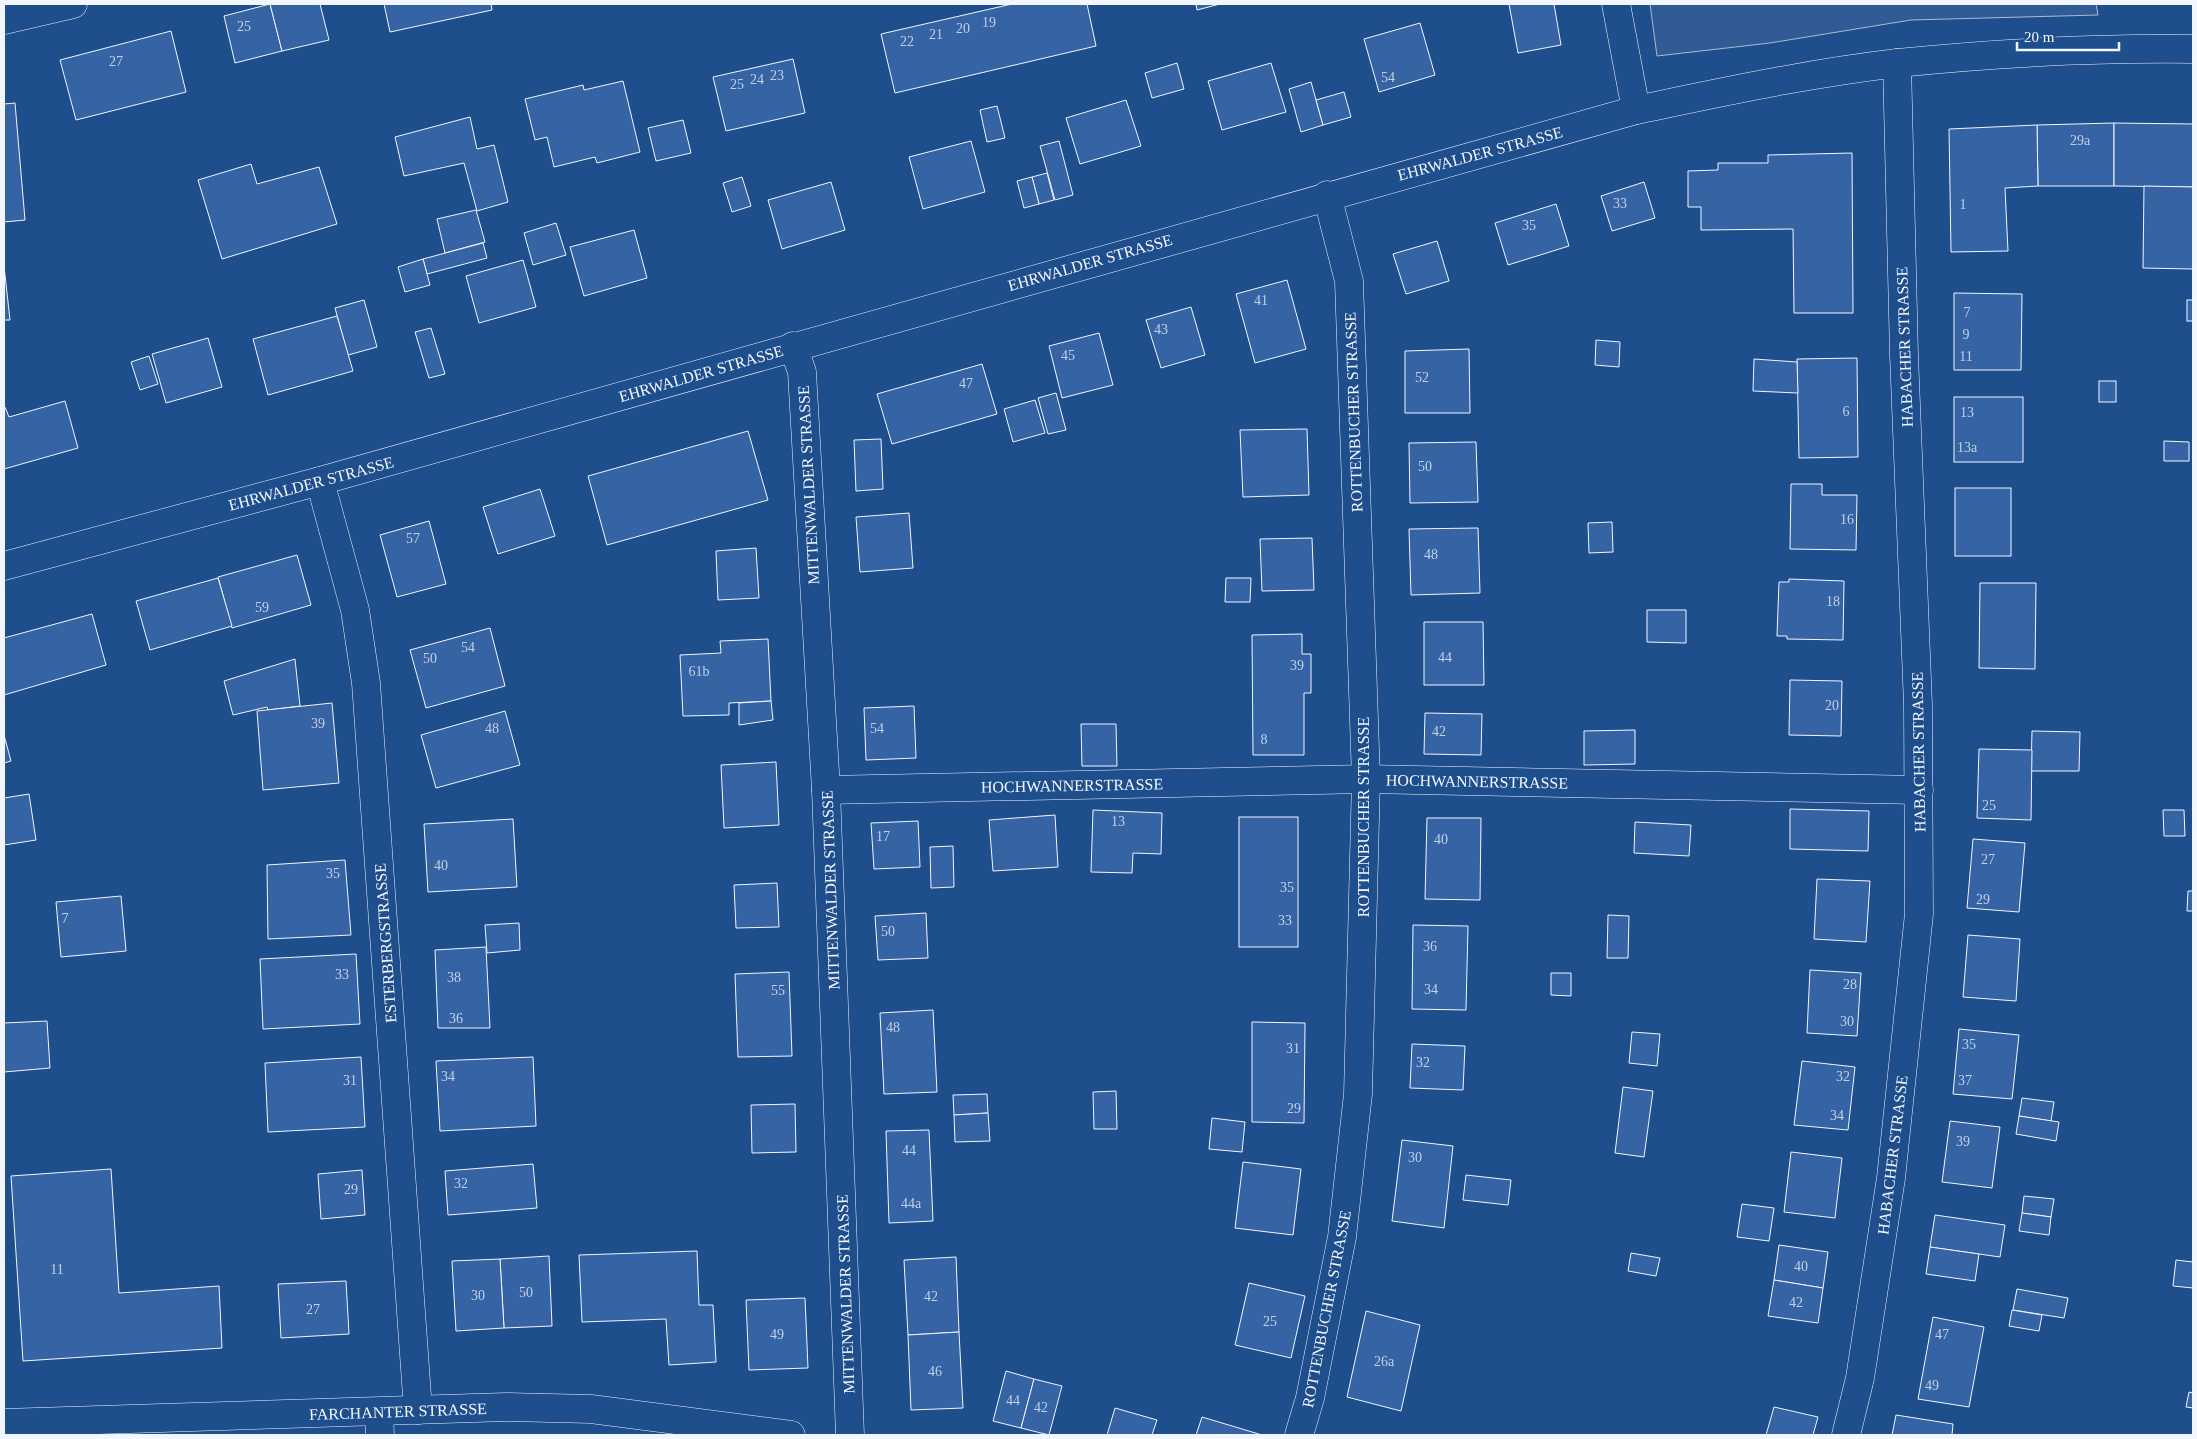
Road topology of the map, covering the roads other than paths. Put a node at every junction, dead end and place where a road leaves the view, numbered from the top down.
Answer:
1 (73, 4) edge
2 (1616, 4) edge
3 (4, 20) edge
4 (2193, 49) edge
5 (1897, 64) junction
6 (1636, 110) junction
7 (1327, 195) junction
8 (793, 346) junction
9 (320, 481) junction
10 (4, 566) edge
11 (1366, 779) junction
12 (826, 790) junction
13 (1919, 790) junction
14 (418, 1410) junction
15 (4, 1423) edge
16 (380, 1424) edge
17 (791, 1435) edge
18 (850, 1435) edge
19 (1299, 1435) edge
20 (1846, 1435) edge

1 - 3 street
2 - 6 street
4 - 5 street, EHRWALDER STRASSE
5 - 6 street, EHRWALDER STRASSE
5 - 13 street, HABACHER STRASSE
6 - 7 street, EHRWALDER STRASSE
7 - 8 street, EHRWALDER STRASSE
7 - 11 street, ROTTENBUCHER STRASSE
8 - 9 street, EHRWALDER STRASSE
8 - 12 street, MITTENWALDER STRASSE
9 - 10 street, EHRWALDER STRASSE
9 - 14 street, ESTERBERGSTRASSE
11 - 12 street, HOCHWANNERSTRASSE
11 - 13 street, HOCHWANNERSTRASSE
11 - 19 street, ROTTENBUCHER STRASSE
12 - 18 street, MITTENWALDER STRASSE
13 - 20 street, HABACHER STRASSE
14 - 16 street, FARCHANTER STRASSE
14 - 17 street, FARCHANTER STRASSE
15 - 16 street, FARCHANTER STRASSE

